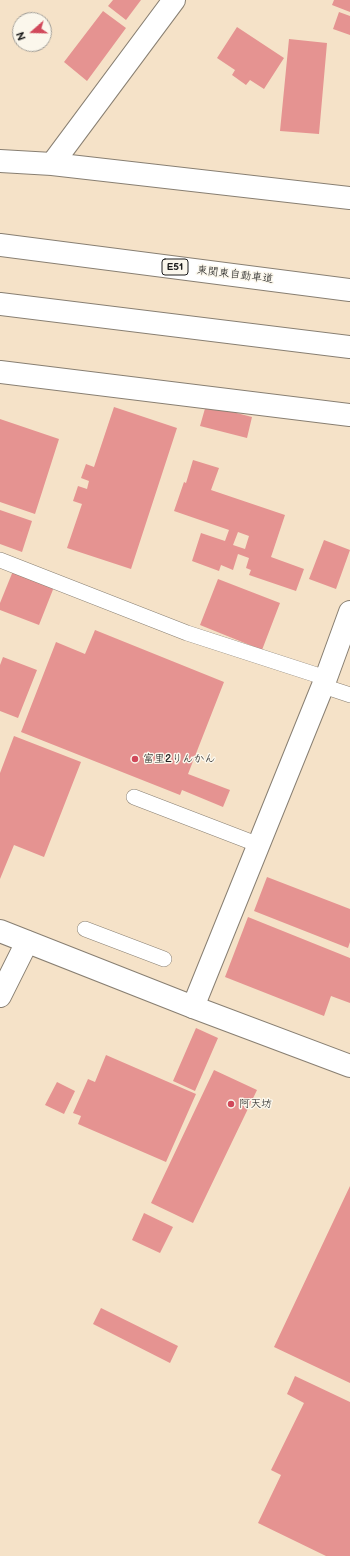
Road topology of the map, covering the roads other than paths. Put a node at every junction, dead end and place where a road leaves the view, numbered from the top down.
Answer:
1 (174, 0) edge
2 (0, 161) edge
3 (52, 164) junction
4 (350, 198) edge
5 (0, 245) edge
6 (350, 290) edge
7 (0, 304) edge
8 (350, 347) edge
9 (0, 374) edge
10 (350, 415) edge
11 (0, 560) edge
12 (350, 612) edge
13 (325, 682) junction
14 (350, 695) edge
15 (134, 798) dead end
16 (259, 845) junction
17 (85, 929) dead end
18 (0, 931) edge
19 (27, 942) junction
20 (164, 959) dead end
21 (0, 996) edge
22 (193, 1007) junction
23 (350, 1066) edge

1 - 3 main road
2 - 3 main road
3 - 4 main road
5 - 6 main road, 東関東自動車道 / E51
7 - 8 main road
9 - 10 main road
11 - 13 lane
12 - 13 main road
13 - 14 lane
13 - 16 main road
15 - 16 lane
16 - 22 main road
17 - 20 lane
18 - 19 main road
19 - 21 main road
19 - 22 main road
22 - 23 main road

